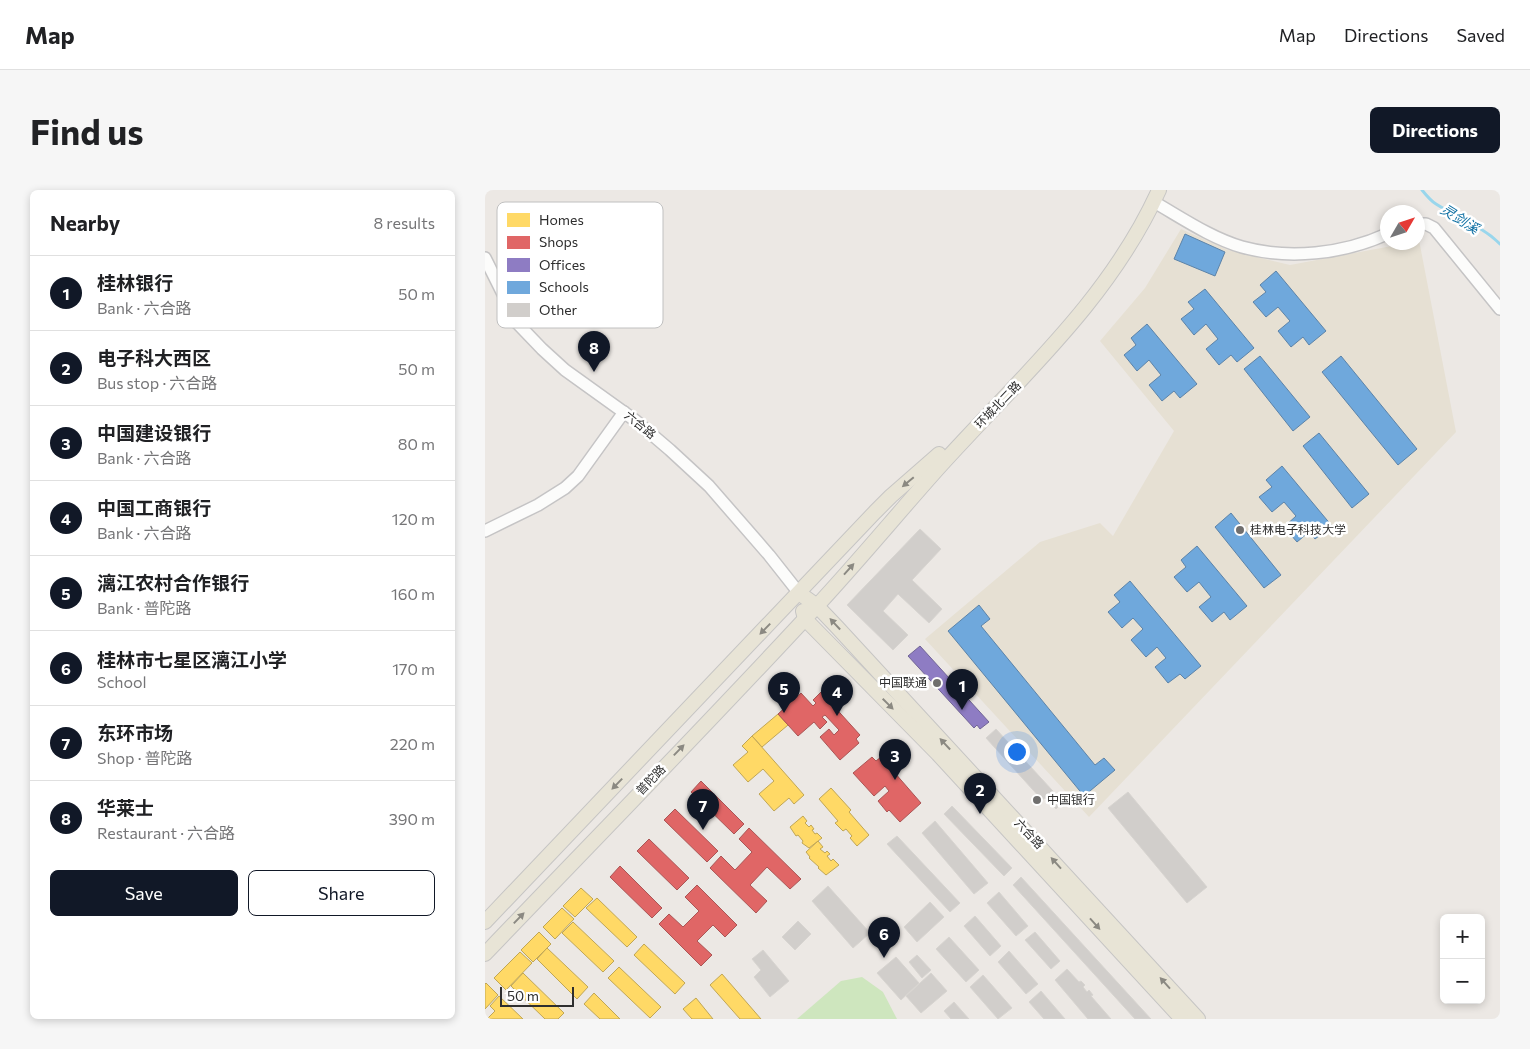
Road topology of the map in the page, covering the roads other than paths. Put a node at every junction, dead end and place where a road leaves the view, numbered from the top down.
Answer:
1 (1154, 194) edge
2 (1425, 224) edge
3 (1380, 237) edge
4 (485, 258) edge
5 (497, 282) edge
6 (1500, 309) edge
7 (522, 328) edge
8 (624, 412) junction
9 (485, 531) edge
10 (799, 593) junction
11 (817, 606) junction
12 (805, 619) junction
13 (485, 922) edge
14 (485, 954) edge
15 (1181, 1019) edge
16 (1198, 1019) edge

1 - 3 street
1 -> 10 main road, 环城北二路
11 -> 1 main road, 环城北二路
2 - 6 street
4 - 5 street, 六合路
7 - 8 street, 六合路
8 - 9 street
8 - 10 street, 六合路
10 - 11 main road, 六合路
10 - 12 main road
10 -> 13 main road, 普陀路
11 - 12 main road, 普陀路
16 -> 11 main road, 六合路
14 -> 12 main road, 普陀路
12 -> 15 main road, 六合路

